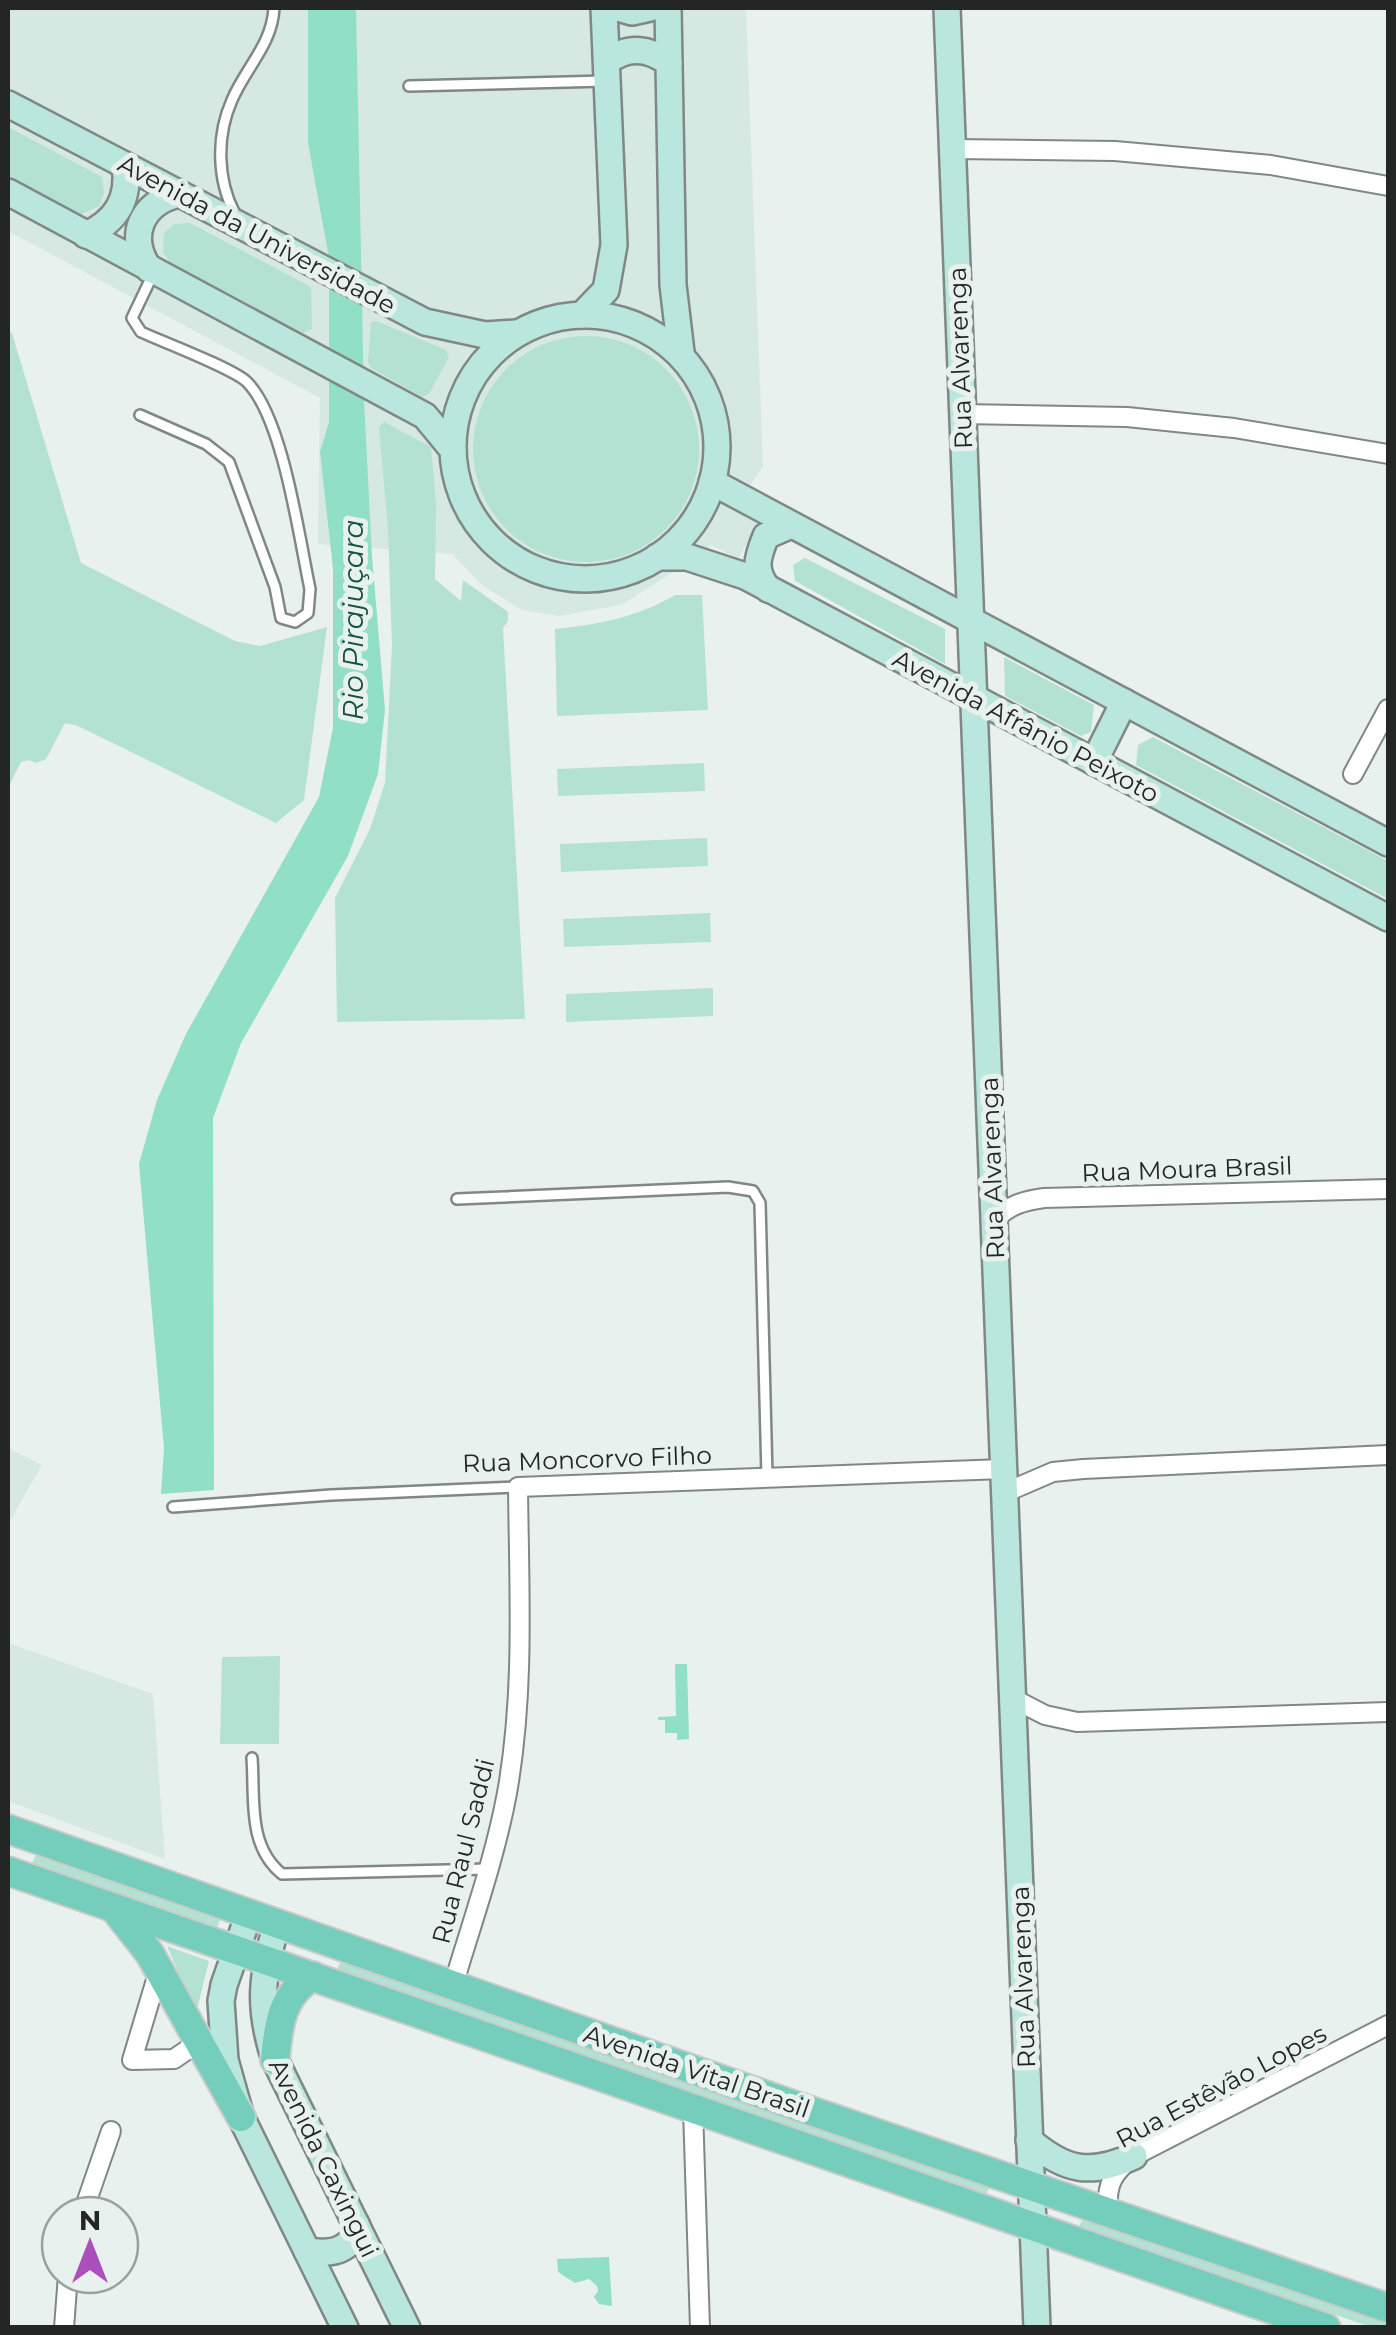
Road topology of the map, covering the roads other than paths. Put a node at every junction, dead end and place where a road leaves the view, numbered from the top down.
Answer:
1 (274, 8) edge
2 (604, 8) edge
3 (618, 8) edge
4 (650, 8) edge
5 (668, 8) edge
6 (947, 8) edge
7 (669, 63) junction
8 (608, 72) junction
9 (409, 86) dead end
10 (8, 104) edge
11 (952, 148) junction
12 (125, 165) junction
13 (1388, 186) edge
14 (8, 192) edge
15 (179, 194) junction
16 (241, 226) junction
17 (86, 235) junction
18 (152, 270) junction
19 (582, 315) junction
20 (516, 333) junction
21 (681, 352) junction
22 (962, 414) junction
23 (140, 415) dead end
24 (454, 450) junction
25 (1388, 454) edge
26 (712, 482) junction
27 (791, 525) junction
28 (657, 557) junction
29 (768, 589) junction
30 (970, 620) junction
31 (974, 698) junction
32 (1124, 702) junction
33 (1388, 709) edge
34 (1094, 762) junction
35 (1354, 774) dead end
36 (1388, 842) edge
37 (1388, 918) edge
38 (1388, 1189) edge
39 (458, 1199) dead end
40 (994, 1220) junction
41 (1388, 1454) edge
42 (767, 1476) junction
43 (1003, 1481) junction
44 (518, 1487) junction
45 (173, 1506) dead end
46 (1012, 1698) junction
47 (1388, 1712) edge
48 (252, 1758) dead end
49 (8, 1829) edge
50 (488, 1869) junction
51 (8, 1871) edge
52 (114, 1908) junction
53 (249, 1914) junction
54 (276, 1924) junction
55 (236, 1950) junction
56 (266, 1960) junction
57 (159, 1970) junction
58 (313, 1976) junction
59 (454, 1986) junction
60 (1388, 2025) edge
61 (200, 2040) junction
62 (275, 2060) junction
63 (693, 2108) junction
64 (241, 2117) junction
65 (110, 2131) dead end
66 (1029, 2140) junction
67 (1134, 2156) junction
68 (1031, 2186) junction
69 (89, 2195) edge
70 (1108, 2212) junction
71 (356, 2224) junction
72 (1032, 2226) junction
73 (307, 2251) junction
74 (66, 2295) edge
75 (1388, 2308) edge
76 (64, 2328) edge
77 (345, 2328) edge
78 (407, 2328) edge
79 (700, 2328) edge
80 (1036, 2328) edge
81 (1326, 2328) edge

1 - 16 lane
2 - 8 main road
3 - 4 main road
5 - 7 main road
6 - 11 main road, Rua Alvarenga
7 - 8 main road
7 - 21 main road
8 - 9 lane
8 - 19 main road
10 - 12 main road, Avenida da Universidade
11 - 13 street
11 - 22 main road, Rua Alvarenga
12 - 15 main road, Avenida da Universidade
12 - 17 main road
14 - 17 main road
15 - 16 main road, Avenida da Universidade
15 - 18 main road
16 - 20 main road, Avenida da Universidade
17 - 18 main road
18 - 23 lane
18 - 24 main road
19 - 20 main road
19 - 21 main road
20 - 24 main road
21 - 26 main road
22 - 25 street
22 - 30 main road, Rua Alvarenga
24 - 28 main road
26 - 27 main road
26 - 28 main road
27 - 29 main road
27 - 30 main road
28 - 29 main road, Avenida Afrânio Peixoto
29 - 31 main road, Avenida Afrânio Peixoto
30 - 31 main road, Rua Alvarenga
30 - 32 main road
31 - 34 main road, Avenida Afrânio Peixoto
31 - 40 main road, Rua Alvarenga
32 - 34 main road
32 - 36 main road
33 - 35 street
34 - 37 main road, Avenida Afrânio Peixoto
38 - 40 street, Rua Moura Brasil
39 - 42 lane
40 - 43 main road, Rua Alvarenga
41 - 43 street, Rua Moncorvo Filho
42 - 43 street, Rua Moncorvo Filho
42 - 44 street, Rua Moncorvo Filho
43 - 46 main road, Rua Alvarenga
44 - 45 lane, Rua Moncorvo Filho
44 - 50 street, Rua Raul Saddi
46 - 47 street
46 - 66 main road, Rua Alvarenga
48 - 50 lane
49 - 53 main road, Avenida Vital Brasil
50 - 59 street, Rua Raul Saddi
51 - 52 main road, Avenida Vital Brasil
52 - 55 main road, Avenida Vital Brasil
52 - 57 main road
53 - 54 main road, Avenida Vital Brasil
53 - 55 main road, Avenida Caxingui
54 - 56 main road, Avenida Caxingui
54 - 59 main road, Avenida Vital Brasil
55 - 56 main road, Avenida Vital Brasil
55 - 64 main road, Avenida Caxingui
56 - 58 main road, Avenida Vital Brasil
56 - 62 main road, Avenida Caxingui
57 - 61 main road
57 - 61 street
58 - 62 main road
58 - 63 main road, Avenida Vital Brasil
59 - 68 main road, Avenida Vital Brasil
60 - 67 street, Rua Estêvão Lopes
61 - 64 main road
62 - 71 main road, Avenida Caxingui
63 - 72 main road, Avenida Vital Brasil
63 - 79 street
64 - 73 main road, Avenida Caxingui
65 - 69 street
66 - 67 main road
66 - 68 main road, Rua Alvarenga
67 - 70 street, Rua Estêvão Lopes
68 - 70 main road, Avenida Vital Brasil
68 - 72 main road, Rua Alvarenga
70 - 75 main road, Avenida Vital Brasil
71 - 73 main road
71 - 78 main road, Avenida Caxingui
72 - 80 main road, Rua Alvarenga
72 - 81 main road, Avenida Vital Brasil
73 - 77 main road, Avenida Caxingui
74 - 76 street

